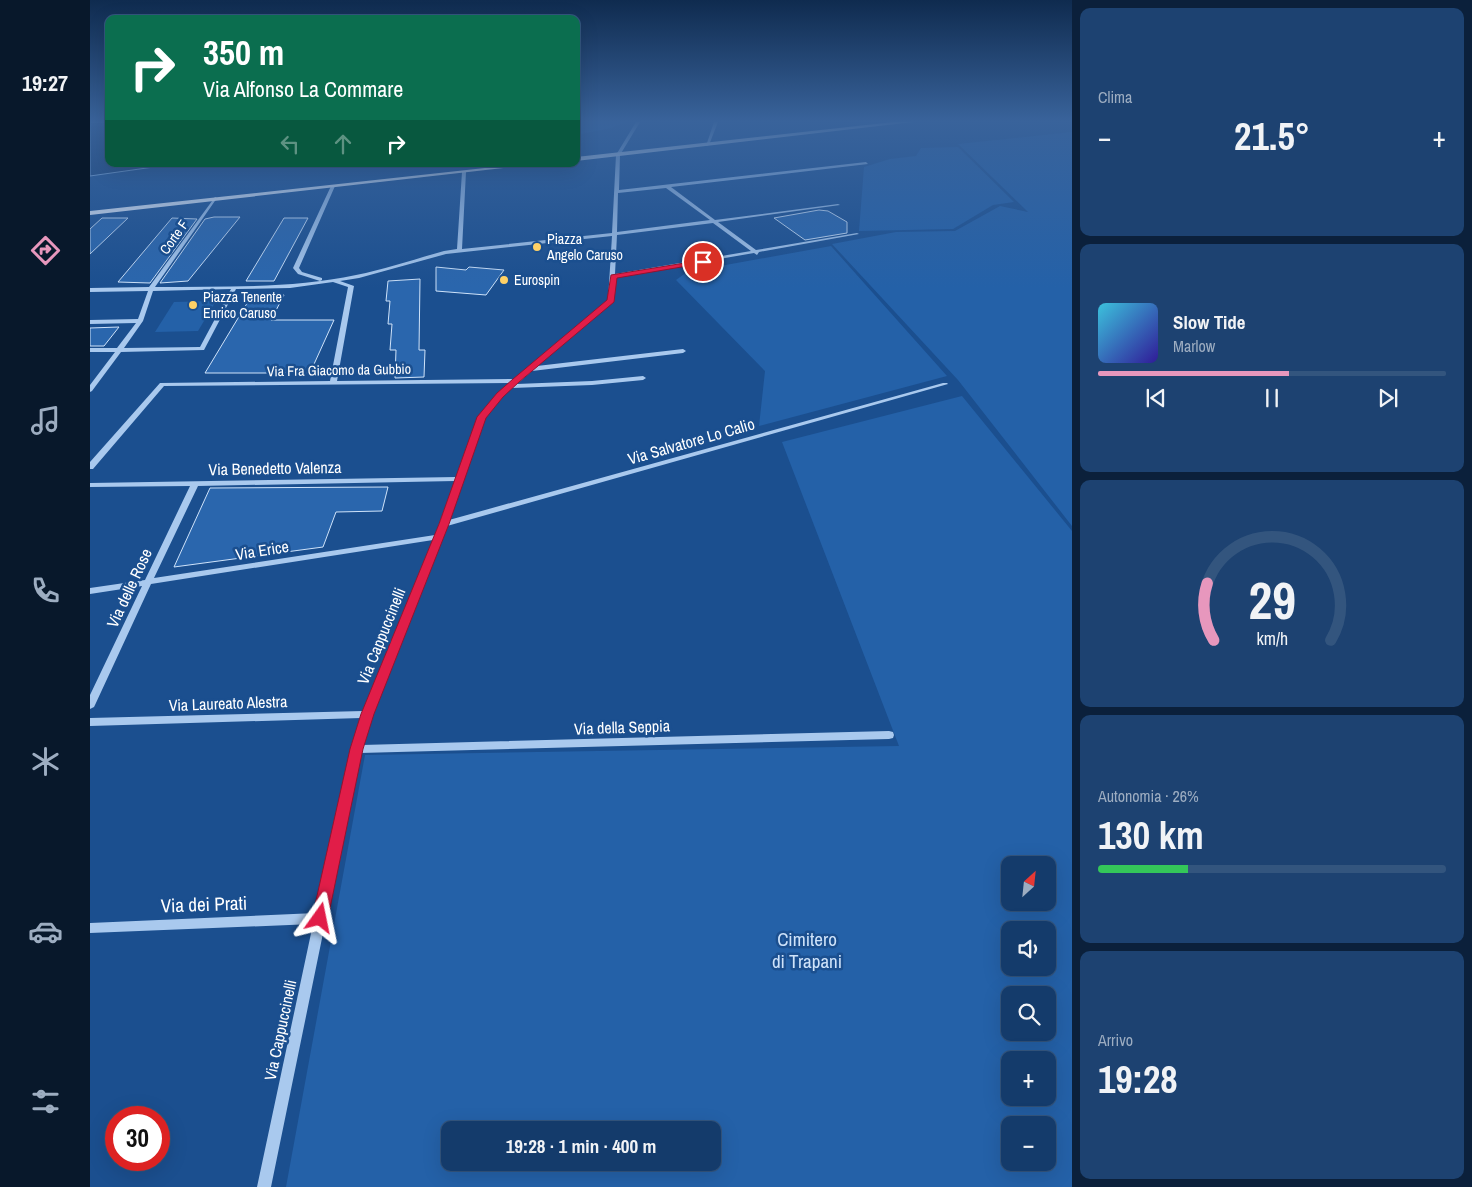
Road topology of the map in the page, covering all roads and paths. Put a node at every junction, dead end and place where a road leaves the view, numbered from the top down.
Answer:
1 (414, 177) edge
2 (464, 177) edge
3 (617, 177) edge
4 (741, 177) edge
5 (333, 186) junction
6 (667, 186) junction
7 (616, 192) junction
8 (215, 198) junction
9 (838, 205) dead end
10 (91, 213) edge
11 (714, 221) junction
12 (615, 234) junction
13 (857, 234) dead end
14 (459, 250) junction
15 (757, 253) junction
16 (613, 276) junction
17 (331, 281) junction
18 (234, 288) junction
19 (151, 289) junction
20 (90, 290) edge
21 (140, 321) junction
22 (90, 322) edge
23 (90, 350) edge
24 (118, 350) junction
25 (683, 351) dead end
26 (530, 369) junction
27 (643, 378) dead end
28 (516, 380) junction
29 (333, 382) junction
30 (945, 384) dead end
31 (510, 386) junction
32 (90, 390) edge
33 (90, 467) edge
34 (461, 479) junction
35 (195, 483) junction
36 (90, 485) edge
37 (444, 524) junction
38 (438, 537) junction
39 (149, 582) junction
40 (90, 591) edge
41 (90, 705) edge
42 (367, 714) junction
43 (90, 722) edge
44 (889, 735) dead end
45 (356, 749) junction
46 (320, 918) junction
47 (90, 928) edge
48 (264, 1187) edge

1 - 5 main road
2 - 14 street
3 - 7 street, Via Cappuccinelli
4 - 6 street
5 - 8 main road
5 - 17 street
6 - 7 street
6 - 11 street
7 - 12 street, Via Cappuccinelli
8 - 10 main road
8 - 19 street, Corte F
9 - 11 street
11 - 12 street
11 - 15 street
12 - 14 street
12 - 16 street, Via Cappuccinelli
13 - 15 street
14 - 17 street
15 - 16 street
16 - 26 street, Via Cappuccinelli
17 - 18 street
17 - 29 street
18 - 19 street
18 - 24 street
19 - 20 street
19 - 21 street
21 - 22 street
21 - 24 street
23 - 24 street
24 - 32 street
25 - 26 street
26 - 28 street, Via Cappuccinelli
27 - 31 street
28 - 29 street, Via Fra Giacomo da Gubbio
28 - 31 street, Via Cappuccinelli
29 - 33 street, Via Fra Giacomo da Gubbio
30 - 37 street, Via Salvatore Lo Calio
31 - 34 street, Via Cappuccinelli
34 - 35 street, Via Benedetto Valenza
34 - 37 street, Via Cappuccinelli
35 - 36 street, Via Benedetto Valenza
35 - 39 street, Via delle Rose
37 - 38 street, Via Cappuccinelli
38 - 39 street, Via Erice
38 - 42 street, Via Cappuccinelli
39 - 40 street, Via Erice
39 - 41 street, Via delle Rose
42 - 43 street, Via Laureato Alestra
42 - 45 street, Via Cappuccinelli
44 - 45 street, Via della Seppia
45 - 46 street, Via Cappuccinelli
46 - 47 street, Via dei Prati
46 - 48 street, Via Cappuccinelli

